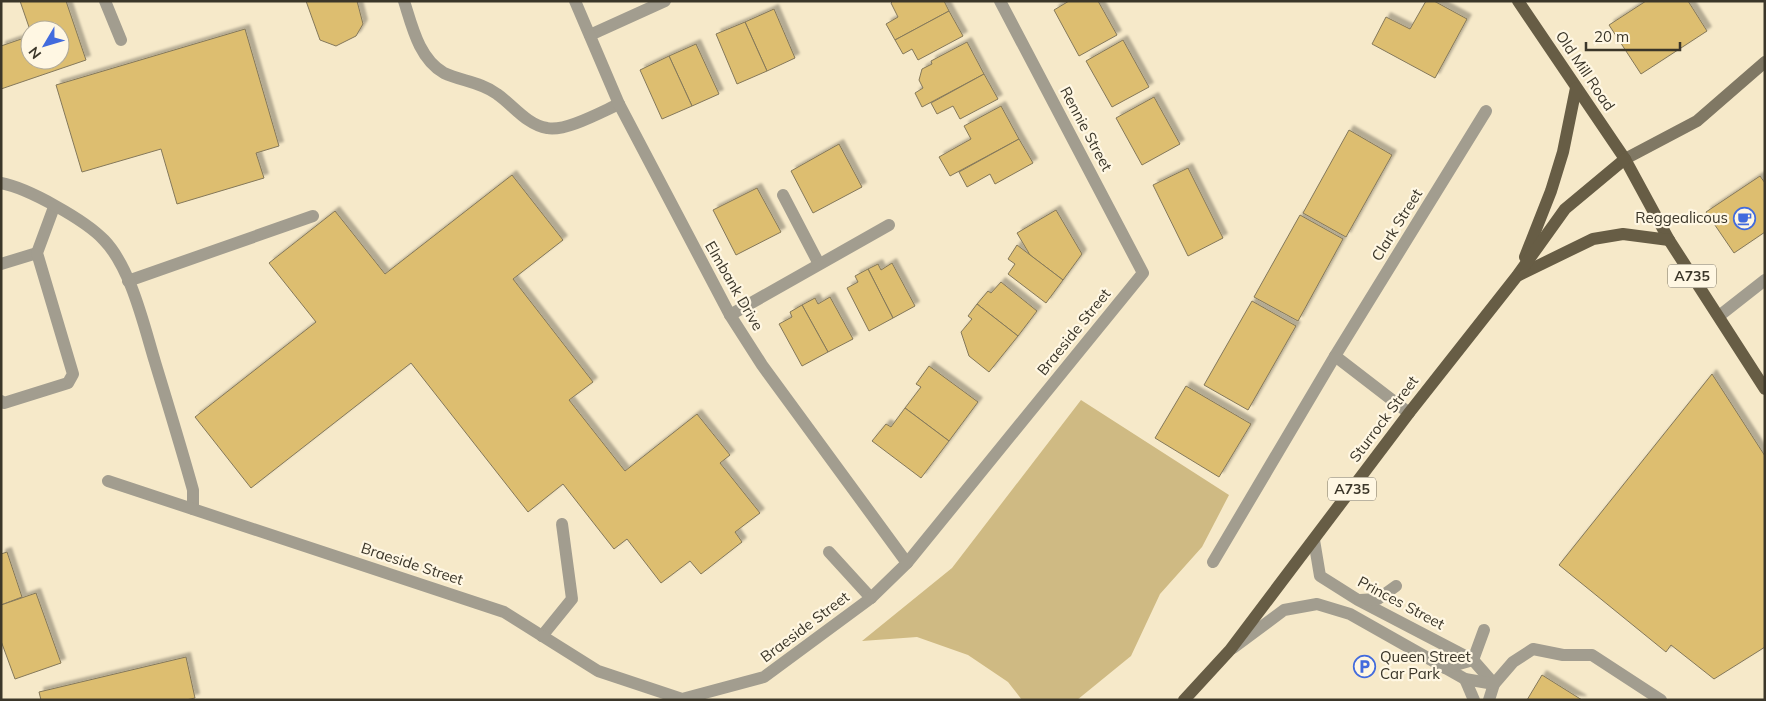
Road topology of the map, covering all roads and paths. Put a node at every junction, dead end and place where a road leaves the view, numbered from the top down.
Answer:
1 (105, 1) edge
2 (404, 1) edge
3 (575, 1) edge
4 (665, 1) edge
5 (1000, 1) edge
6 (1518, 1) edge
7 (590, 35) junction
8 (121, 40) dead end
9 (1765, 62) edge
10 (1576, 88) junction
11 (619, 104) junction
12 (1486, 111) dead end
13 (1625, 159) junction
14 (1, 183) edge
15 (783, 195) dead end
16 (54, 207) junction
17 (313, 216) dead end
18 (889, 225) dead end
19 (1669, 240) junction
20 (37, 252) junction
21 (1, 264) edge
22 (819, 264) junction
23 (1143, 273) joint
24 (1517, 276) junction
25 (1765, 280) edge
26 (128, 281) junction
27 (730, 315) junction
28 (1718, 316) junction
29 (1335, 356) junction
30 (1765, 389) edge
31 (1, 401) edge
32 (1409, 413) junction
33 (108, 481) dead end
34 (194, 509) junction
35 (562, 524) dead end
36 (1314, 540) junction
37 (829, 552) dead end
38 (1213, 562) dead end
39 (907, 563) junction
40 (1396, 586) dead end
41 (871, 598) junction
42 (1358, 600) junction
43 (1484, 630) dead end
44 (542, 636) junction
45 (1230, 650) junction
46 (1472, 660) junction
47 (1445, 668) junction
48 (1465, 679) junction
49 (1494, 684) junction
50 (1184, 700) edge
51 (1474, 700) edge
52 (1489, 700) edge
53 (1661, 700) edge

1 - 8 street
2 - 11 street
3 - 7 street, Elmbank Drive
4 - 7 street
5 - 23 street, Rennie Street
6 - 10 main road, Old Mill Road / A735
7 - 11 street, Elmbank Drive
9 - 13 main road
10 - 13 main road, Old Mill Road / A735
10 - 24 main road, Sturrock Street / A735
11 - 27 street, Elmbank Drive
12 - 29 street, Clark Street
13 - 19 main road, A735
13 - 24 main road, Sturrock Street / A735
14 - 16 street
15 - 22 street
16 - 20 street
16 - 26 street
17 - 26 street
18 - 22 street
19 - 24 main road, Sturrock Street / A735
19 - 28 main road, A735
20 - 21 street
20 - 31 street
22 - 27 street
23 - 39 street, Braeside Street
24 - 32 main road, Sturrock Street / A735
25 - 28 street
26 - 34 street
27 - 39 street, Elmbank Drive
28 - 30 main road, A735
29 - 32 street
29 - 38 street, Clark Street
32 - 36 main road, Sturrock Street / A735
33 - 34 street, Braeside Street
34 - 44 street, Braeside Street
35 - 44 street
36 - 42 street, Princes Street
36 - 45 main road, Sturrock Street / A735
37 - 41 street
39 - 41 street, Braeside Street
40 - 42 street
41 - 44 street, Braeside Street
42 - 46 street, Princes Street
43 - 46 street
45 - 47 street
45 - 50 main road, Sturrock Street / A735
46 - 47 street
46 - 49 street, Princes Street
47 - 48 street
48 - 49 street
48 - 51 street
49 - 52 street
49 - 53 street

